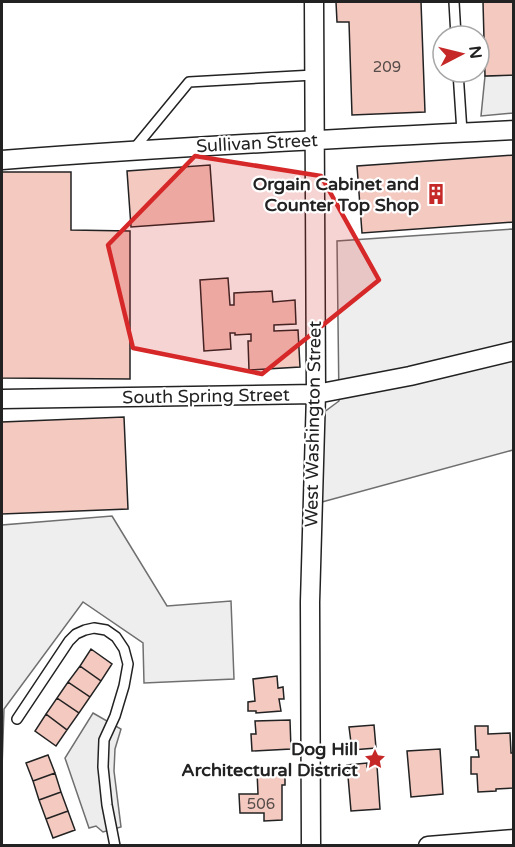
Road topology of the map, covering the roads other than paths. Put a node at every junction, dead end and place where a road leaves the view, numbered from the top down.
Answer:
1 (314, 2) edge
2 (454, 2) edge
3 (455, 24) edge
4 (314, 75) junction
5 (459, 84) edge
6 (513, 130) edge
7 (462, 132) junction
8 (315, 139) junction
9 (133, 150) junction
10 (2, 160) edge
11 (513, 351) edge
12 (315, 394) junction
13 (2, 399) edge
14 (17, 719) dead end
15 (513, 839) edge
16 (115, 846) edge
17 (311, 846) edge
18 (428, 846) edge

1 - 4 street, West Washington Street
2 - 3 lane
4 - 8 street, West Washington Street
4 - 9 lane
5 - 7 lane
6 - 7 street, Sullivan Street
7 - 8 street, Sullivan Street
8 - 9 street, Sullivan Street
8 - 12 street, West Washington Street
9 - 10 street, Sullivan Street
11 - 12 street, South Spring Street
12 - 13 street, South Spring Street
12 - 17 street, West Washington Street
14 - 16 lane
15 - 18 street

